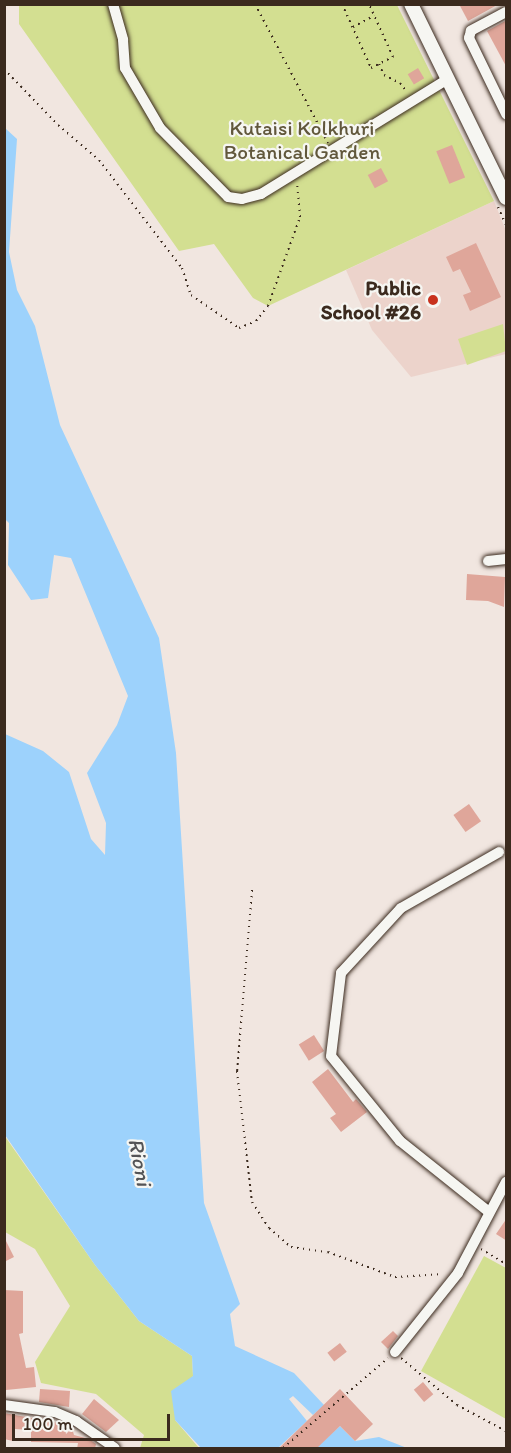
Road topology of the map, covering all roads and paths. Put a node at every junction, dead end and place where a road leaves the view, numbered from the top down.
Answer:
1 (113, 4) edge
2 (255, 4) edge
3 (342, 4) edge
4 (369, 4) edge
5 (411, 4) edge
6 (507, 12) edge
7 (374, 16) junction
8 (352, 27) junction
9 (378, 64) junction
10 (4, 69) edge
11 (446, 80) junction
12 (410, 101) junction
13 (507, 114) edge
14 (331, 148) junction
15 (296, 175) junction
16 (507, 198) edge
17 (507, 559) edge
18 (488, 561) dead end
19 (499, 852) dead end
20 (252, 890) dead end
21 (507, 1182) edge
22 (489, 1212) junction
23 (473, 1244) junction
24 (507, 1264) edge
25 (458, 1273) junction
26 (395, 1352) junction
27 (4, 1405) edge
28 (507, 1431) edge
29 (115, 1449) edge
30 (284, 1449) edge

1 - 15 street
2 - 14 path
3 - 8 path
4 - 7 path
5 - 11 main road
6 - 13 street
7 - 8 path
7 - 9 path
8 - 9 path
9 - 12 path
10 - 15 path
11 - 12 street
11 - 16 main road
12 - 14 street
14 - 15 street
17 - 18 street
19 - 22 street
20 - 25 path
21 - 22 street
22 - 23 street
23 - 24 path
23 - 25 street
25 - 26 street
26 - 28 path
26 - 30 path
27 - 29 street

